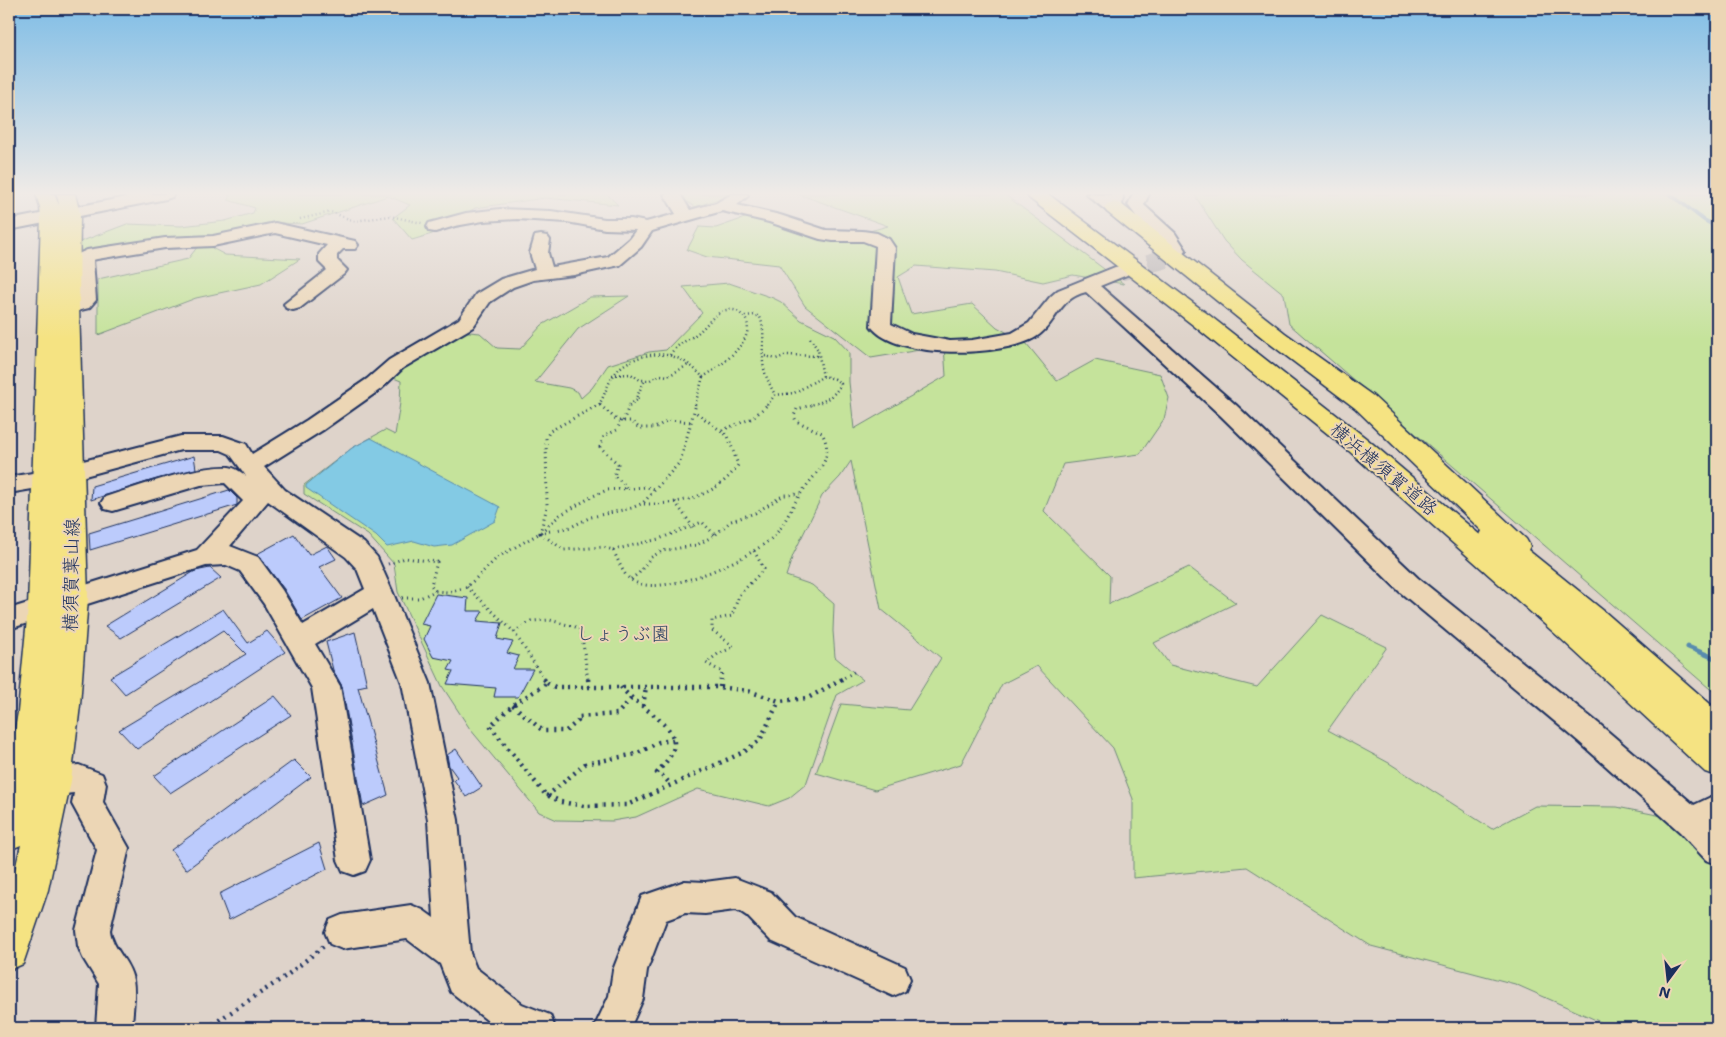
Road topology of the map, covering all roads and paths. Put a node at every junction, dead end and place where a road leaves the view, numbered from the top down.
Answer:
1 (58, 242) edge
2 (189, 242) edge
3 (337, 242) edge
4 (541, 242) edge
5 (635, 242) edge
6 (883, 242) edge
7 (1099, 242) edge
8 (1122, 242) edge
9 (1162, 242) edge
10 (1172, 242) edge
11 (1177, 250) dead end
12 (1121, 271) tunnel mouth
13 (546, 273) junction
14 (1090, 286) junction
15 (293, 304) dead end
16 (58, 309) junction
17 (745, 316) junction
18 (810, 338) dead end
19 (670, 355) junction
20 (765, 356) junction
21 (818, 356) junction
22 (690, 364) junction
23 (612, 374) junction
24 (703, 377) junction
25 (823, 377) junction
26 (645, 380) junction
27 (775, 395) junction
28 (600, 405) junction
29 (694, 411) junction
30 (622, 421) junction
31 (692, 422) junction
32 (722, 430) junction
33 (249, 466) junction
34 (72, 472) junction
35 (44, 479) junction
36 (9, 485) edge
37 (626, 489) junction
38 (655, 489) junction
39 (800, 494) junction
40 (675, 502) junction
41 (112, 503) dead end
42 (644, 504) junction
43 (692, 527) junction
44 (540, 533) junction
45 (716, 535) junction
46 (613, 550) junction
47 (754, 551) junction
48 (206, 557) junction
49 (385, 565) dead end
50 (631, 579) junction
51 (467, 587) junction
52 (435, 591) junction
53 (388, 595) junction
54 (73, 598) junction
55 (43, 608) junction
56 (9, 619) edge
57 (1594, 621) junction
58 (514, 632) junction
59 (299, 640) junction
60 (854, 672) dead end
61 (547, 683) junction
62 (589, 687) junction
63 (621, 687) junction
64 (646, 687) junction
65 (720, 687) junction
66 (632, 699) junction
67 (779, 701) junction
68 (514, 705) junction
69 (643, 706) junction
70 (1717, 730) edge
71 (673, 740) junction
72 (1717, 760) edge
73 (54, 781) junction
74 (671, 785) junction
75 (546, 796) junction
76 (9, 833) edge
77 (1717, 849) edge
78 (354, 860) dead end
79 (342, 932) joint
80 (9, 950) edge
81 (453, 953) junction
82 (893, 979) dead end
83 (114, 1028) edge
84 (207, 1028) edge
85 (536, 1028) edge
86 (612, 1028) edge

1 - 16 main road, 横須賀葉山線
2 - 16 street
3 - 15 street
4 - 13 street
5 - 13 street
6 - 14 street
7 - 72 main road, 横浜横須賀道路
8 - 57 main road, 横浜横須賀道路
9 - 57 main road
10 - 11 street
12 - 14 street
13 - 33 street
14 - 77 street
16 - 34 main road, 横須賀葉山線
16 - 35 main road, 横須賀葉山線
17 - 19 path
17 - 20 path
17 - 24 path
18 - 21 path
19 - 22 path
19 - 23 path
20 - 21 path
20 - 27 path
21 - 25 path
22 - 24 path
22 - 26 path
23 - 26 path
23 - 28 path
24 - 29 path
25 - 27 path
25 - 39 path
26 - 30 path
27 - 32 path
28 - 30 path
28 - 44 path
29 - 31 path
29 - 32 path
30 - 31 path
30 - 37 path
31 - 38 path
32 - 40 path
33 - 34 street
33 - 53 street
34 - 35 street
34 - 54 main road, 横須賀葉山線
35 - 36 street
35 - 55 main road, 横須賀葉山線
37 - 38 path
37 - 44 path
38 - 42 path
39 - 45 path
39 - 47 path
40 - 42 path
40 - 43 path
41 - 48 street
42 - 44 path
43 - 45 path
43 - 46 path
44 - 46 path
44 - 51 path
45 - 50 path
46 - 50 path
47 - 50 path
47 - 65 path
48 - 54 street
48 - 59 street
49 - 52 path
51 - 52 path
51 - 58 path
52 - 53 path
53 - 59 street
53 - 81 street
54 - 55 street
54 - 73 main road, 横須賀葉山線
55 - 56 street
55 - 76 main road, 横須賀葉山線
57 - 70 main road, 横浜横須賀道路
58 - 61 path
58 - 62 path
59 - 78 street
60 - 67 path
61 - 62 path
61 - 68 path
62 - 63 path
63 - 64 path
63 - 66 path
64 - 65 path
64 - 69 path
65 - 67 path
66 - 68 path
66 - 69 path
67 - 74 path
68 - 75 path
69 - 71 path
71 - 74 path
71 - 75 path
73 - 80 main road, 横須賀葉山線
73 - 83 street
74 - 75 path
79 - 81 street
79 - 84 path
81 - 85 street
82 - 86 street

